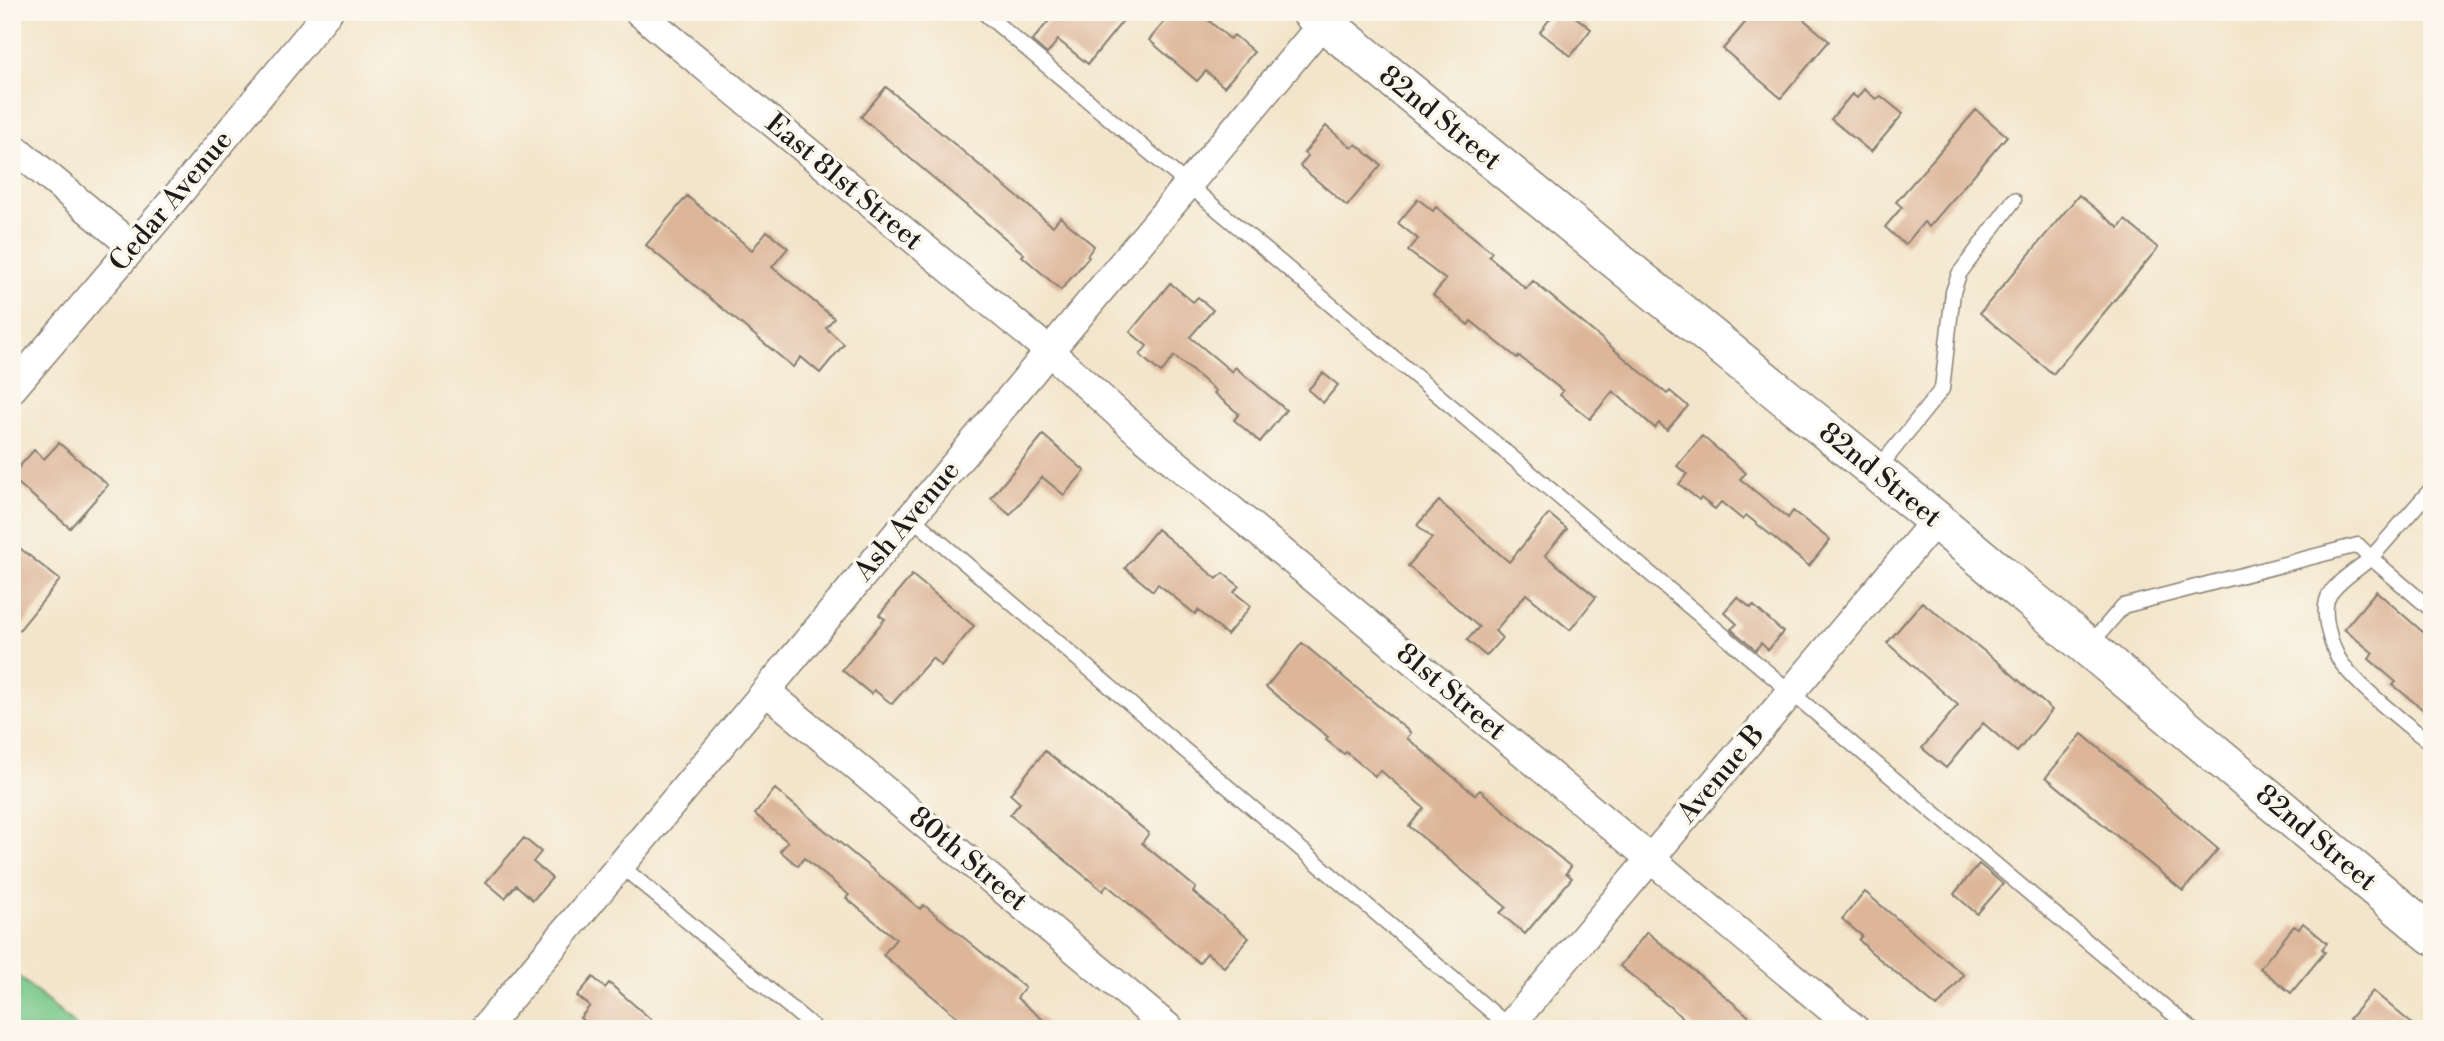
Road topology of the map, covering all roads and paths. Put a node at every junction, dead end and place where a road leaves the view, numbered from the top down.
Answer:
1 (328, 12) edge
2 (639, 12) edge
3 (983, 12) edge
4 (1321, 16) edge
5 (12, 146) edge
6 (1188, 185) junction
7 (2014, 200) dead end
8 (133, 247) junction
9 (1049, 351) junction
10 (12, 389) edge
11 (1876, 471) junction
12 (2432, 488) edge
13 (911, 517) junction
14 (1936, 520) junction
15 (2371, 558) junction
16 (2432, 610) edge
17 (2087, 647) junction
18 (766, 691) junction
19 (1789, 692) junction
20 (2432, 744) edge
21 (1650, 858) junction
22 (620, 865) junction
23 (2432, 935) edge
24 (486, 1028) edge
25 (1509, 1028) edge
26 (816, 1029) edge
27 (1170, 1029) edge
28 (1855, 1029) edge
29 (2190, 1029) edge

1 - 8 street, Cedar Avenue
2 - 9 street, East 81st Street
3 - 6 lane
4 - 6 street, Ash Avenue
4 - 11 street, 82nd Street
5 - 8 street
6 - 9 street, Ash Avenue
6 - 19 lane
7 - 11 lane
8 - 10 street, Cedar Avenue
9 - 13 street, Ash Avenue
9 - 21 street, 81st Street
11 - 14 street, 82nd Street
12 - 15 lane
13 - 18 street, Ash Avenue
13 - 25 lane
14 - 17 street, 82nd Street
14 - 19 street, Avenue B
15 - 16 lane
15 - 17 lane
15 - 20 lane
17 - 23 street, 82nd Street
18 - 22 street, Ash Avenue
18 - 27 street, 80th Street
19 - 21 street, Avenue B
19 - 29 lane
21 - 25 street, Avenue B
21 - 28 street, 81st Street
22 - 24 street, Ash Avenue
22 - 26 lane

